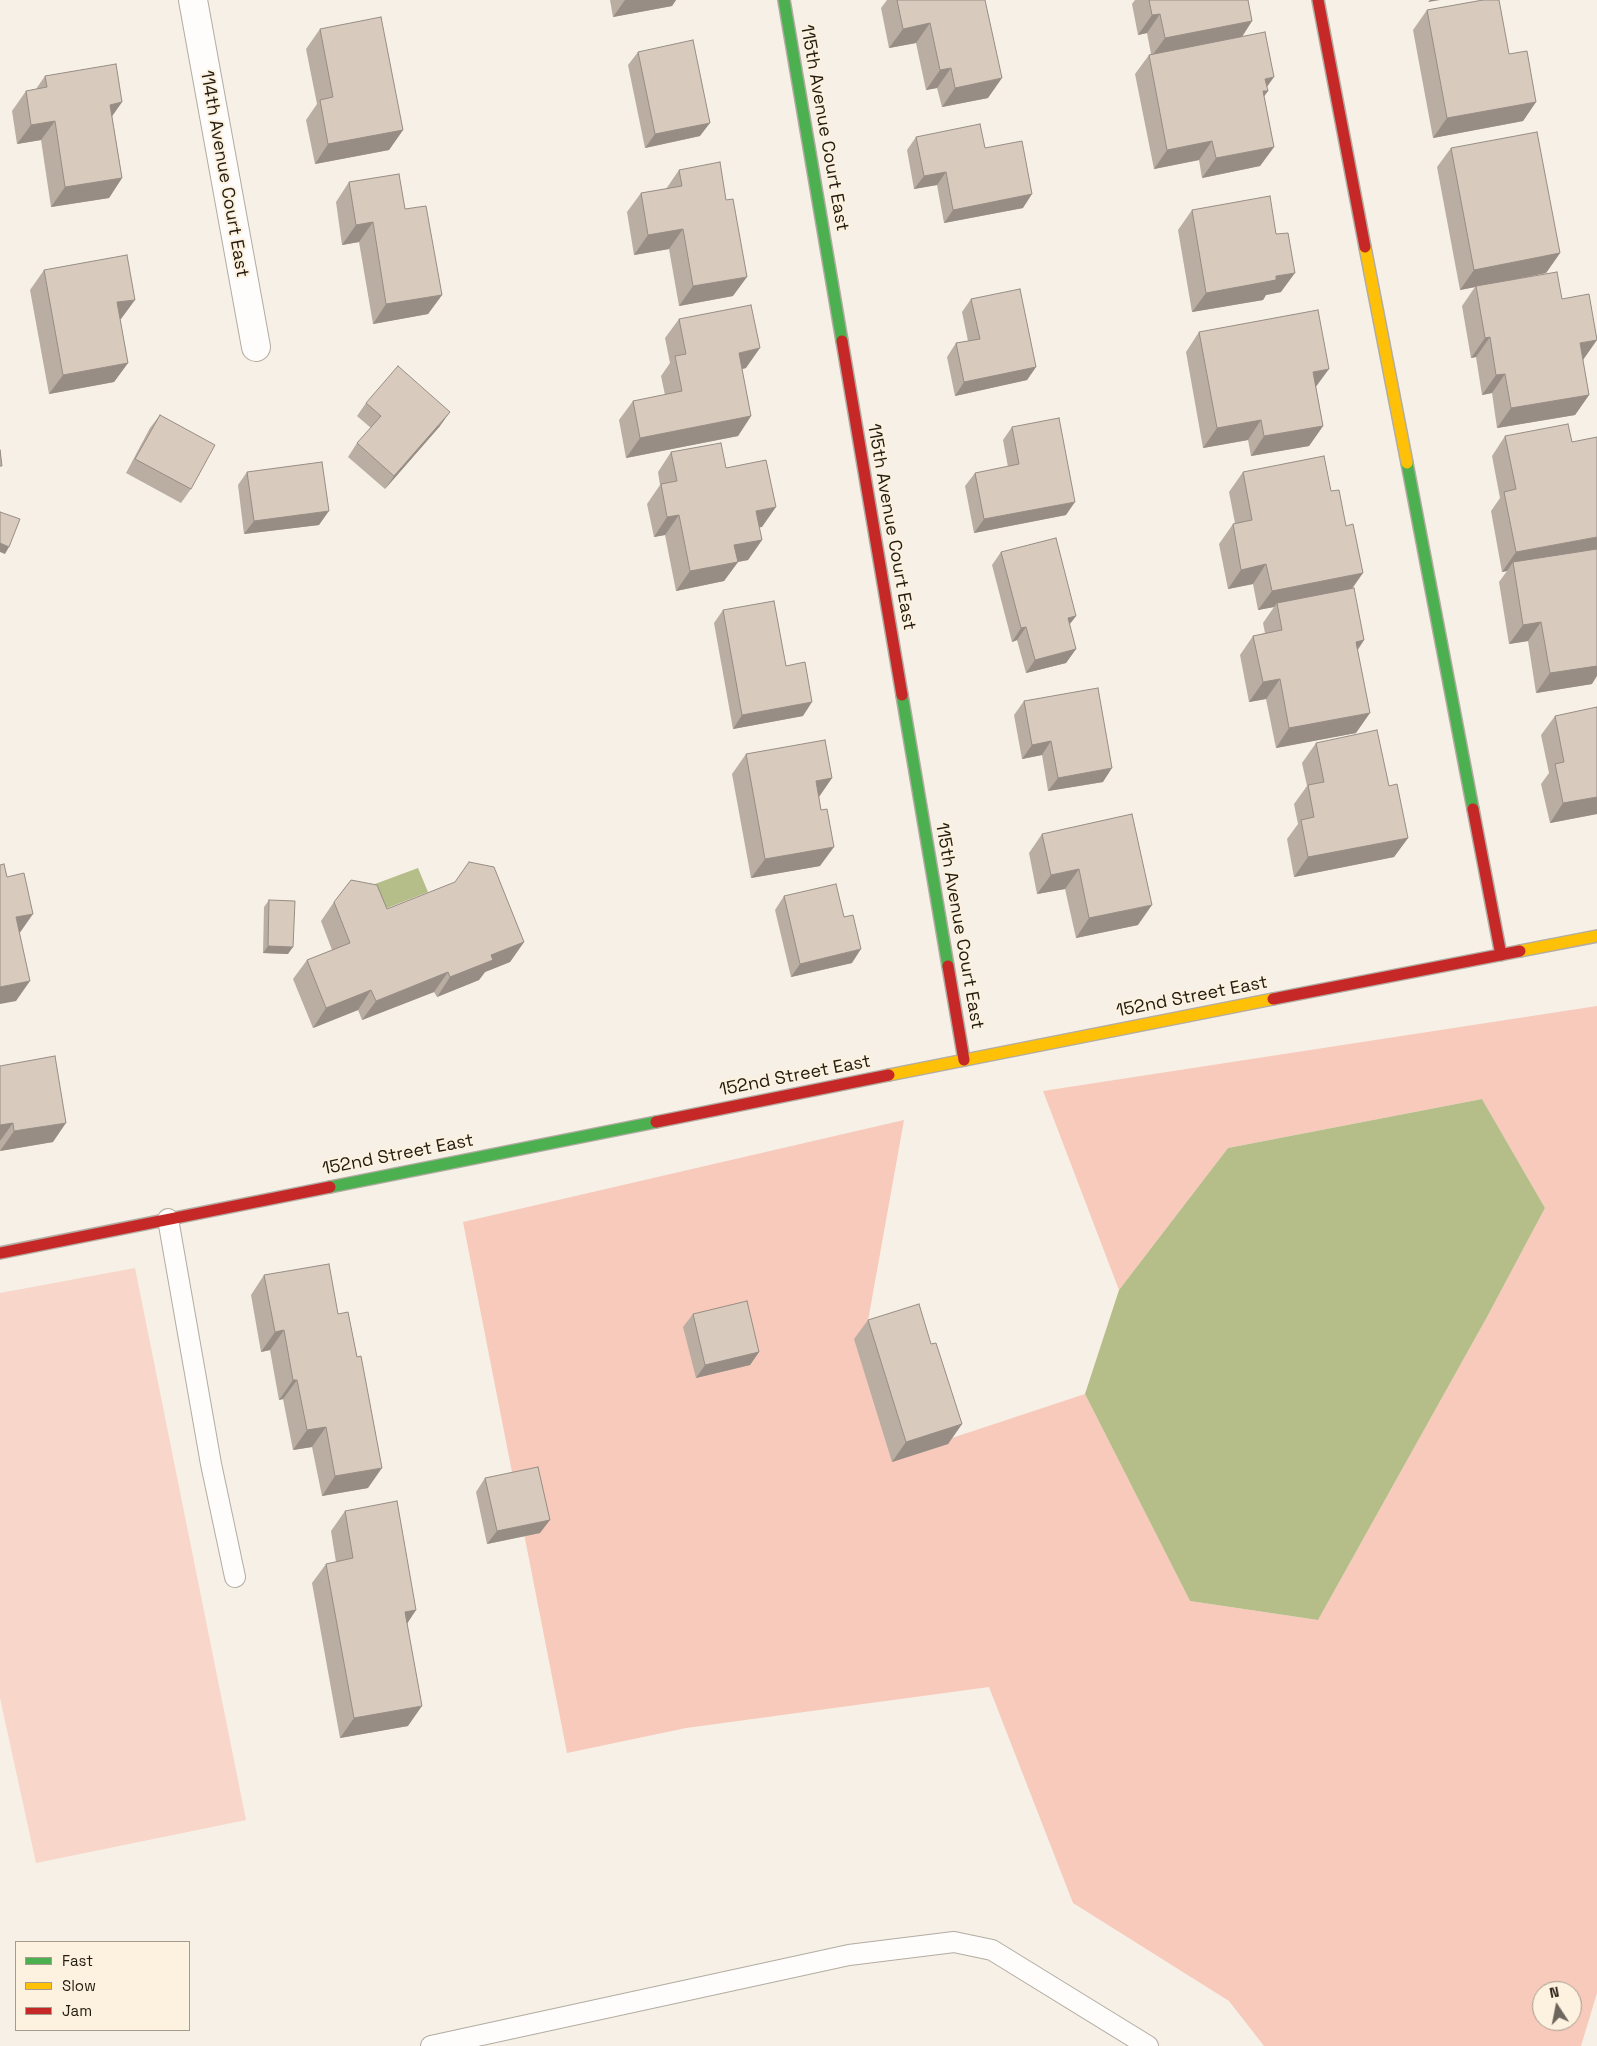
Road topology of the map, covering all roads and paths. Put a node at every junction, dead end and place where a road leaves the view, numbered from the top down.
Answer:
1 (193, 0) edge
2 (784, 0) edge
3 (1318, 0) edge
4 (256, 347) dead end
5 (1597, 936) edge
6 (1501, 955) junction
7 (964, 1060) junction
8 (168, 1219) junction
9 (0, 1253) edge
10 (236, 1577) dead end
11 (431, 2046) edge
12 (1148, 2046) edge

1 - 4 street, 114th Avenue Court East
2 - 7 street, 115th Avenue Court East
3 - 6 street
5 - 6 street, 152nd Street East
6 - 7 street, 152nd Street East
7 - 8 street, 152nd Street East
8 - 9 street, 152nd Street East
8 - 10 lane
11 - 12 lane

